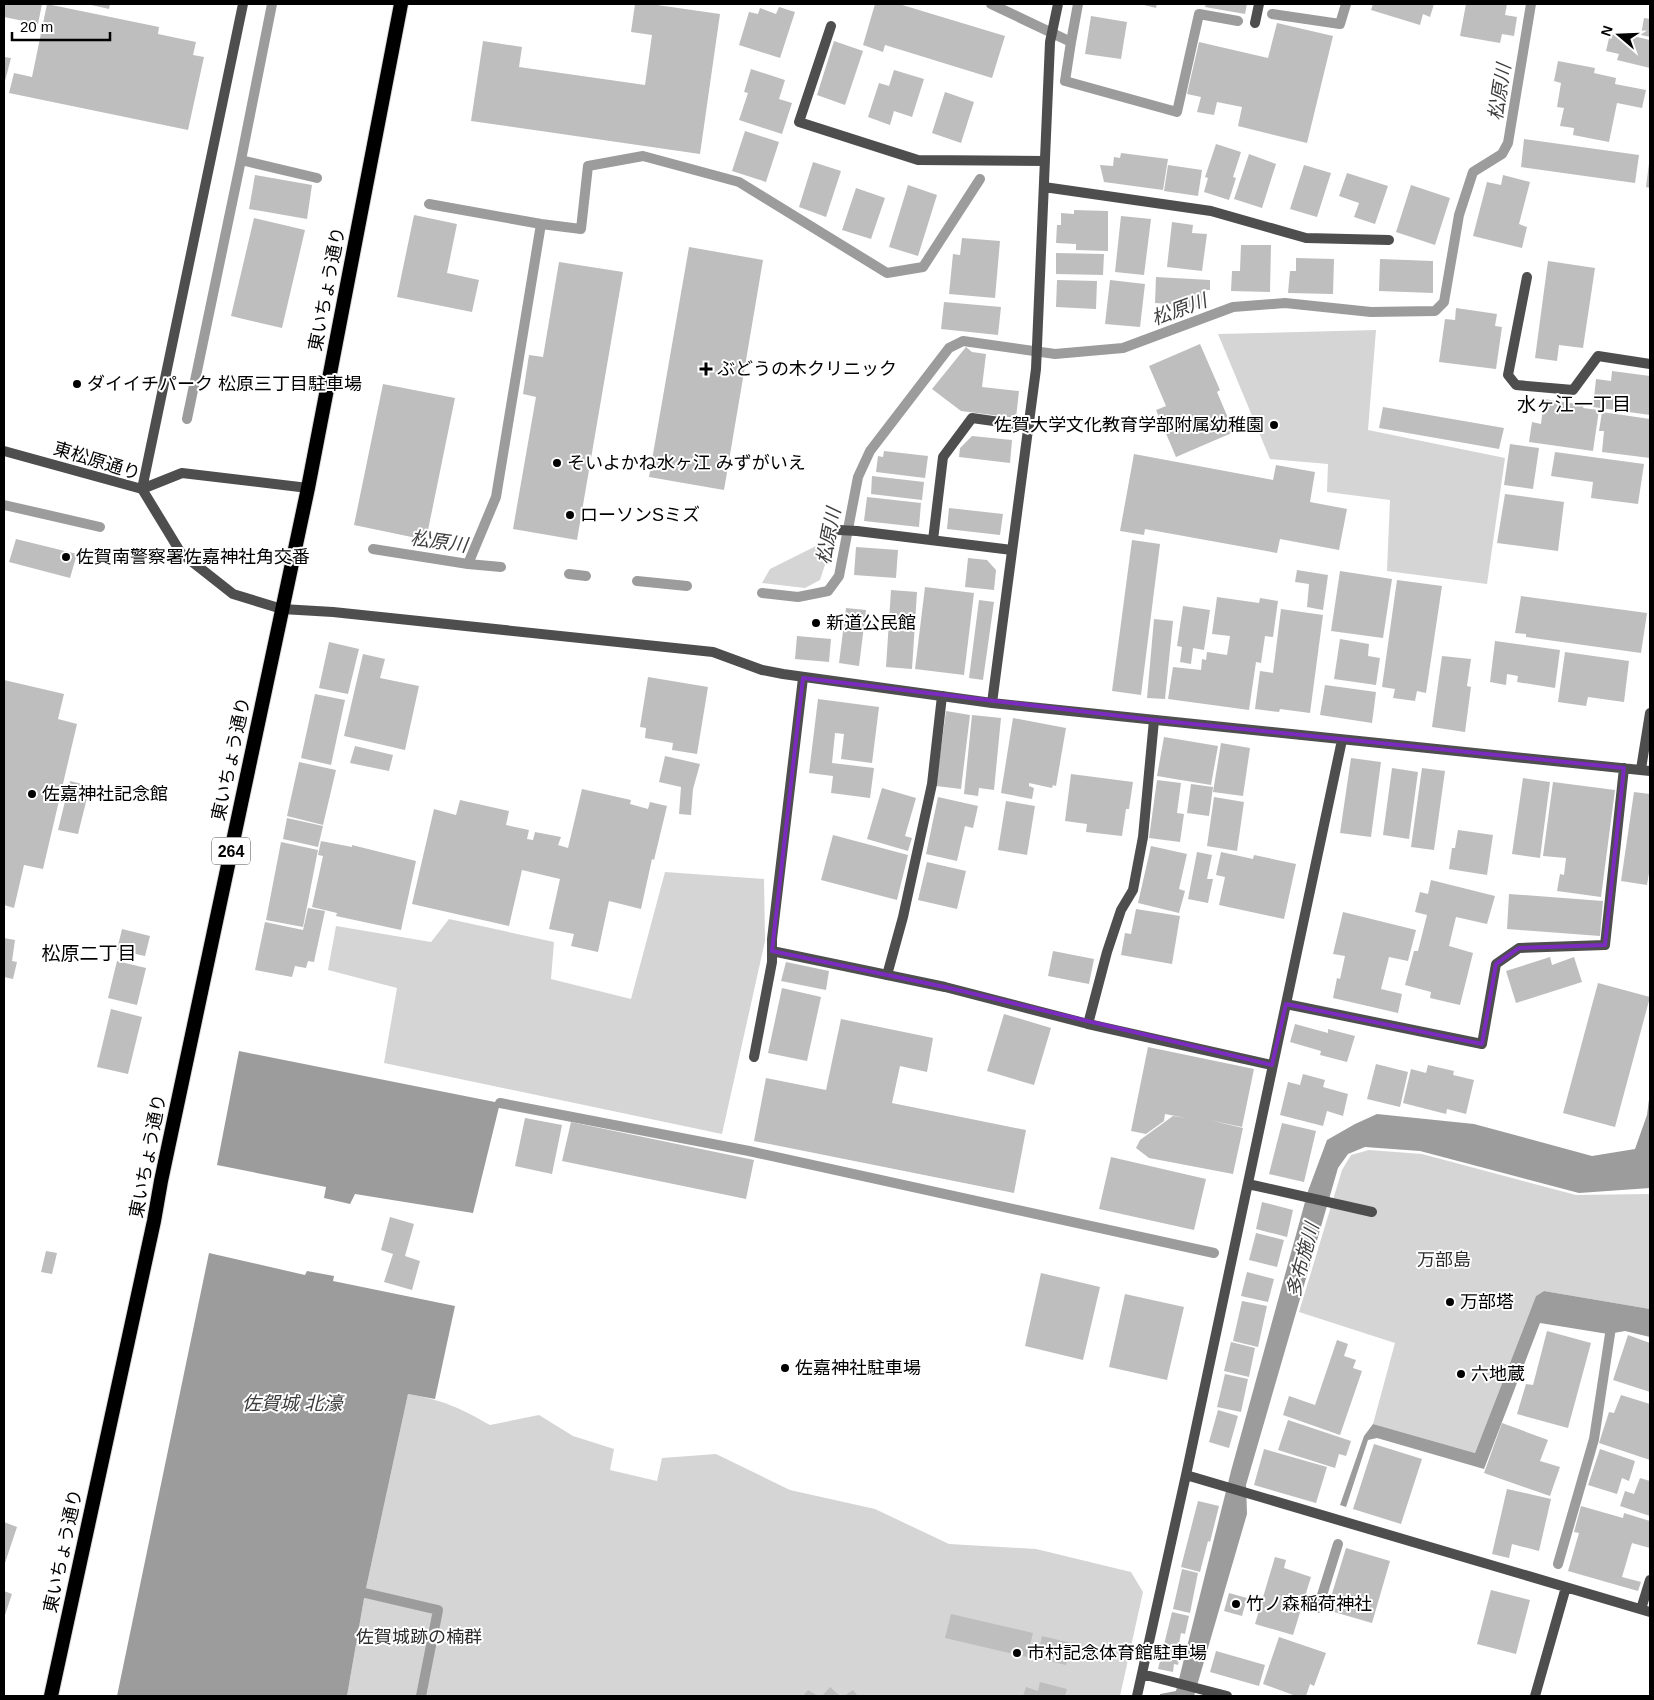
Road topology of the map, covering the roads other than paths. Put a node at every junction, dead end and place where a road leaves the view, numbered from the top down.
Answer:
1 (243, 4) edge
2 (401, 4) edge
3 (1058, 4) edge
4 (1259, 4) edge
5 (1255, 24) dead end
6 (831, 26) dead end
7 (1045, 161) junction
8 (1044, 187) junction
9 (1389, 240) dead end
10 (1527, 277) dead end
11 (1650, 364) edge
12 (1029, 426) junction
13 (4, 450) edge
14 (308, 488) junction
15 (142, 489) junction
16 (839, 530) dead end
17 (932, 540) junction
18 (1012, 550) junction
19 (282, 609) junction
20 (803, 678) junction
21 (942, 696) junction
22 (992, 703) junction
23 (1650, 713) edge
24 (1154, 720) junction
25 (1342, 740) junction
26 (1624, 768) junction
27 (1646, 770) edge
28 (772, 951) junction
29 (887, 975) junction
30 (1286, 1004) junction
31 (1088, 1024) junction
32 (754, 1057) dead end
33 (1272, 1065) junction
34 (1248, 1184) junction
35 (1372, 1212) dead end
36 (1186, 1476) junction
37 (1650, 1580) edge
38 (1566, 1587) junction
39 (1646, 1611) edge
40 (1142, 1674) junction
41 (51, 1696) edge
42 (1137, 1696) edge
43 (1227, 1696) edge
44 (1534, 1696) edge

1 - 15 street
2 - 14 highway, 東いちょう通り / 264
3 - 7 street
4 - 5 street
6 - 7 street
7 - 8 street
8 - 9 street
8 - 12 street
10 - 11 street
12 - 17 street
12 - 18 street
13 - 15 street, 東松原通り
14 - 15 street
14 - 19 highway, 東いちょう通り / 264
15 - 19 street, 東松原通り
16 - 17 street
17 - 18 street
18 - 22 street
19 - 20 street, 東松原通り
19 - 41 highway, 東いちょう通り / 264
20 - 21 street, 東松原通り
20 - 28 street
21 - 22 street, 東松原通り
21 - 29 street
22 - 24 street, 東松原通り
23 - 27 street
24 - 25 street, 東松原通り
24 - 31 street
25 - 26 street, 東松原通り
25 - 30 street
26 - 27 street, 東松原通り
26 - 30 street
28 - 29 street
28 - 32 street
29 - 31 street
30 - 33 street
31 - 33 street
33 - 34 street
34 - 35 street
34 - 36 street
36 - 38 street
36 - 40 street
37 - 39 street
38 - 39 street
38 - 44 street
40 - 42 street
40 - 43 street

